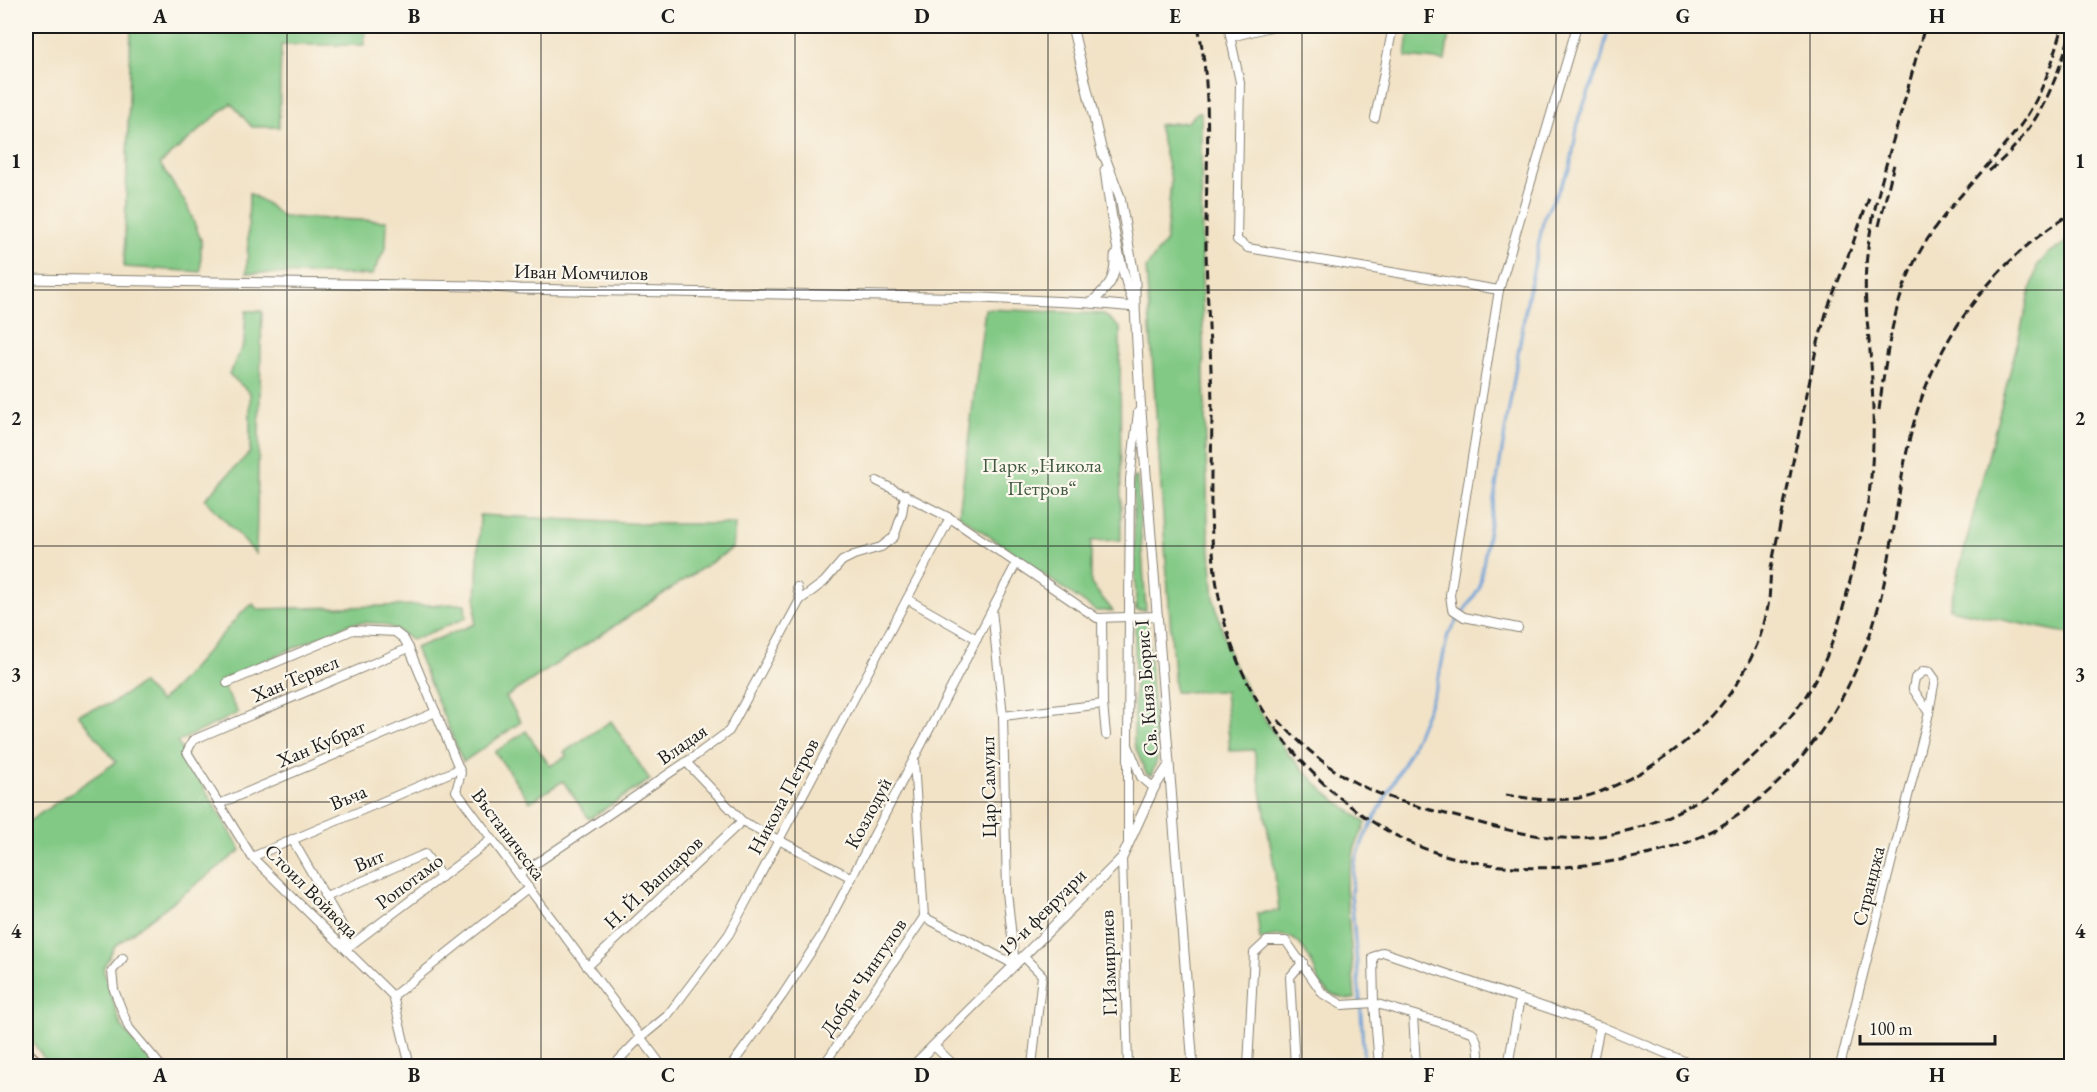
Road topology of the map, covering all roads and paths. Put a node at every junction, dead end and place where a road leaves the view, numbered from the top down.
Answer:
1 (1072, 26) edge
2 (1228, 26) edge
3 (1274, 26) edge
4 (1393, 26) edge
5 (1577, 26) edge
6 (1231, 37) junction
7 (1374, 118) dead end
8 (1102, 152) junction
9 (1114, 235) junction
10 (26, 279) edge
11 (1499, 290) junction
12 (1091, 303) junction
13 (1135, 308) junction
14 (1140, 398) junction
15 (877, 481) dead end
16 (905, 494) junction
17 (950, 518) junction
18 (1016, 564) junction
19 (797, 587) dead end
20 (907, 599) junction
21 (800, 600) junction
22 (992, 610) junction
23 (1128, 616) junction
24 (1158, 616) junction
25 (1101, 618) junction
26 (1518, 628) dead end
27 (977, 639) junction
28 (409, 648) junction
29 (226, 682) dead end
30 (1103, 704) junction
31 (436, 712) junction
32 (1929, 713) junction
33 (1003, 716) junction
34 (1106, 735) dead end
35 (193, 740) joint
36 (1128, 745) junction
37 (914, 761) junction
38 (686, 762) junction
39 (1169, 765) junction
40 (459, 769) junction
41 (1154, 788) junction
42 (219, 804) junction
43 (742, 821) junction
44 (292, 839) junction
45 (492, 839) junction
46 (778, 840) junction
47 (1128, 842) junction
48 (252, 856) junction
49 (1122, 858) junction
50 (519, 875) junction
51 (442, 877) junction
52 (852, 878) junction
53 (529, 888) junction
54 (326, 897) junction
55 (924, 917) junction
56 (347, 948) junction
57 (1023, 956) junction
58 (123, 958) dead end
59 (1303, 962) junction
60 (1014, 964) junction
61 (587, 967) junction
62 (393, 996) junction
63 (1520, 998) junction
64 (1374, 1003) junction
65 (1413, 1015) junction
66 (1600, 1026) junction
67 (640, 1038) junction
68 (934, 1046) junction
69 (26, 1052) edge
70 (41, 1066) edge
71 (161, 1066) edge
72 (410, 1066) edge
73 (613, 1066) edge
74 (662, 1066) edge
75 (731, 1066) edge
76 (823, 1066) edge
77 (913, 1066) edge
78 (956, 1066) edge
79 (1032, 1066) edge
80 (1128, 1066) edge
81 (1193, 1066) edge
82 (1248, 1066) edge
83 (1295, 1066) edge
84 (1379, 1066) edge
85 (1416, 1066) edge
86 (1478, 1066) edge
87 (1508, 1066) edge
88 (1592, 1066) edge
89 (1696, 1066) edge
90 (1840, 1066) edge

1 - 8 street, Св. Княз Борис I
2 - 6 street
3 - 6 street
4 - 7 street
5 - 11 street
6 - 11 street
8 - 9 street, Св. Княз Борис I
8 - 13 street, Св. Княз Борис I
9 - 12 street
9 - 13 street, Св. Княз Борис I
10 - 12 street, Иван Момчилов
11 - 26 street
12 - 13 street, Иван Момчилов
13 - 14 street, Св. Княз Борис I
14 - 23 street
14 - 24 street, Св. Княз Борис I
15 - 16 street
16 - 17 street
16 - 21 street
17 - 18 street
17 - 20 street, Никола Петров
18 - 22 street, Козлодуй
18 - 25 street
19 - 21 street
20 - 27 street
20 - 46 street, Никола Петров
21 - 38 street, Владая
22 - 27 street, Козлодуй
22 - 33 street, Цар Самуил
23 - 24 street
23 - 25 street
23 - 36 street
24 - 39 street, Св. Княз Борис I
25 - 30 street
27 - 37 street, Козлодуй
28 - 29 street
28 - 31 street, Въстаническа
28 - 35 street, Хан Тервел
30 - 33 street
30 - 34 street
31 - 40 street, Въстаническа
31 - 42 street, Хан Кубрат
32 - 32 street, Странджа
32 - 90 street, Странджа
33 - 60 street, Цар Самуил
35 - 42 street, Стоил Войвода
36 - 41 street
36 - 47 street
37 - 52 street, Козлодуй
37 - 55 street, Добри Чинтулов
38 - 43 street
38 - 50 street, Владая
39 - 41 street, 19-и февруари
39 - 81 street, Св. Княз Борис I
40 - 44 street, Въча
40 - 45 street, Въстаническа
41 - 47 street, 19-и февруари
42 - 48 street, Стоил Войвода
43 - 46 street
43 - 61 street, Н. Й. Вапцаров
44 - 48 street, Въча
44 - 54 street
45 - 50 street, Въстаническа
45 - 51 street, Ропотамо
46 - 52 street
46 - 67 street, Никола Петров
47 - 49 street, 19-и февруари
48 - 56 street, Стоил Войвода
49 - 57 street, 19-и февруари
49 - 80 street, Г.Измирлиев
50 - 53 street, Въстаническа
51 - 54 street, Вит
51 - 56 street, Ропотамо
52 - 75 street, Козлодуй
53 - 61 street, Въстаническа
53 - 62 street
54 - 56 street
55 - 60 street
55 - 76 street, Добри Чинтулов
56 - 62 street, Стоил Войвода
57 - 60 street, 19-и февруари
57 - 79 street
58 - 71 street
59 - 64 street
59 - 82 street
59 - 83 street
60 - 68 street, 19-и февруари
61 - 67 street, Въстаническа
62 - 72 street
63 - 64 street
63 - 66 street
63 - 87 street
64 - 65 street
64 - 84 street
65 - 85 street
65 - 86 street
66 - 88 street
66 - 89 street
67 - 73 street, Никола Петров
67 - 74 street, Въстаническа
68 - 77 street, 19-и февруари
68 - 78 street
69 - 70 main road

